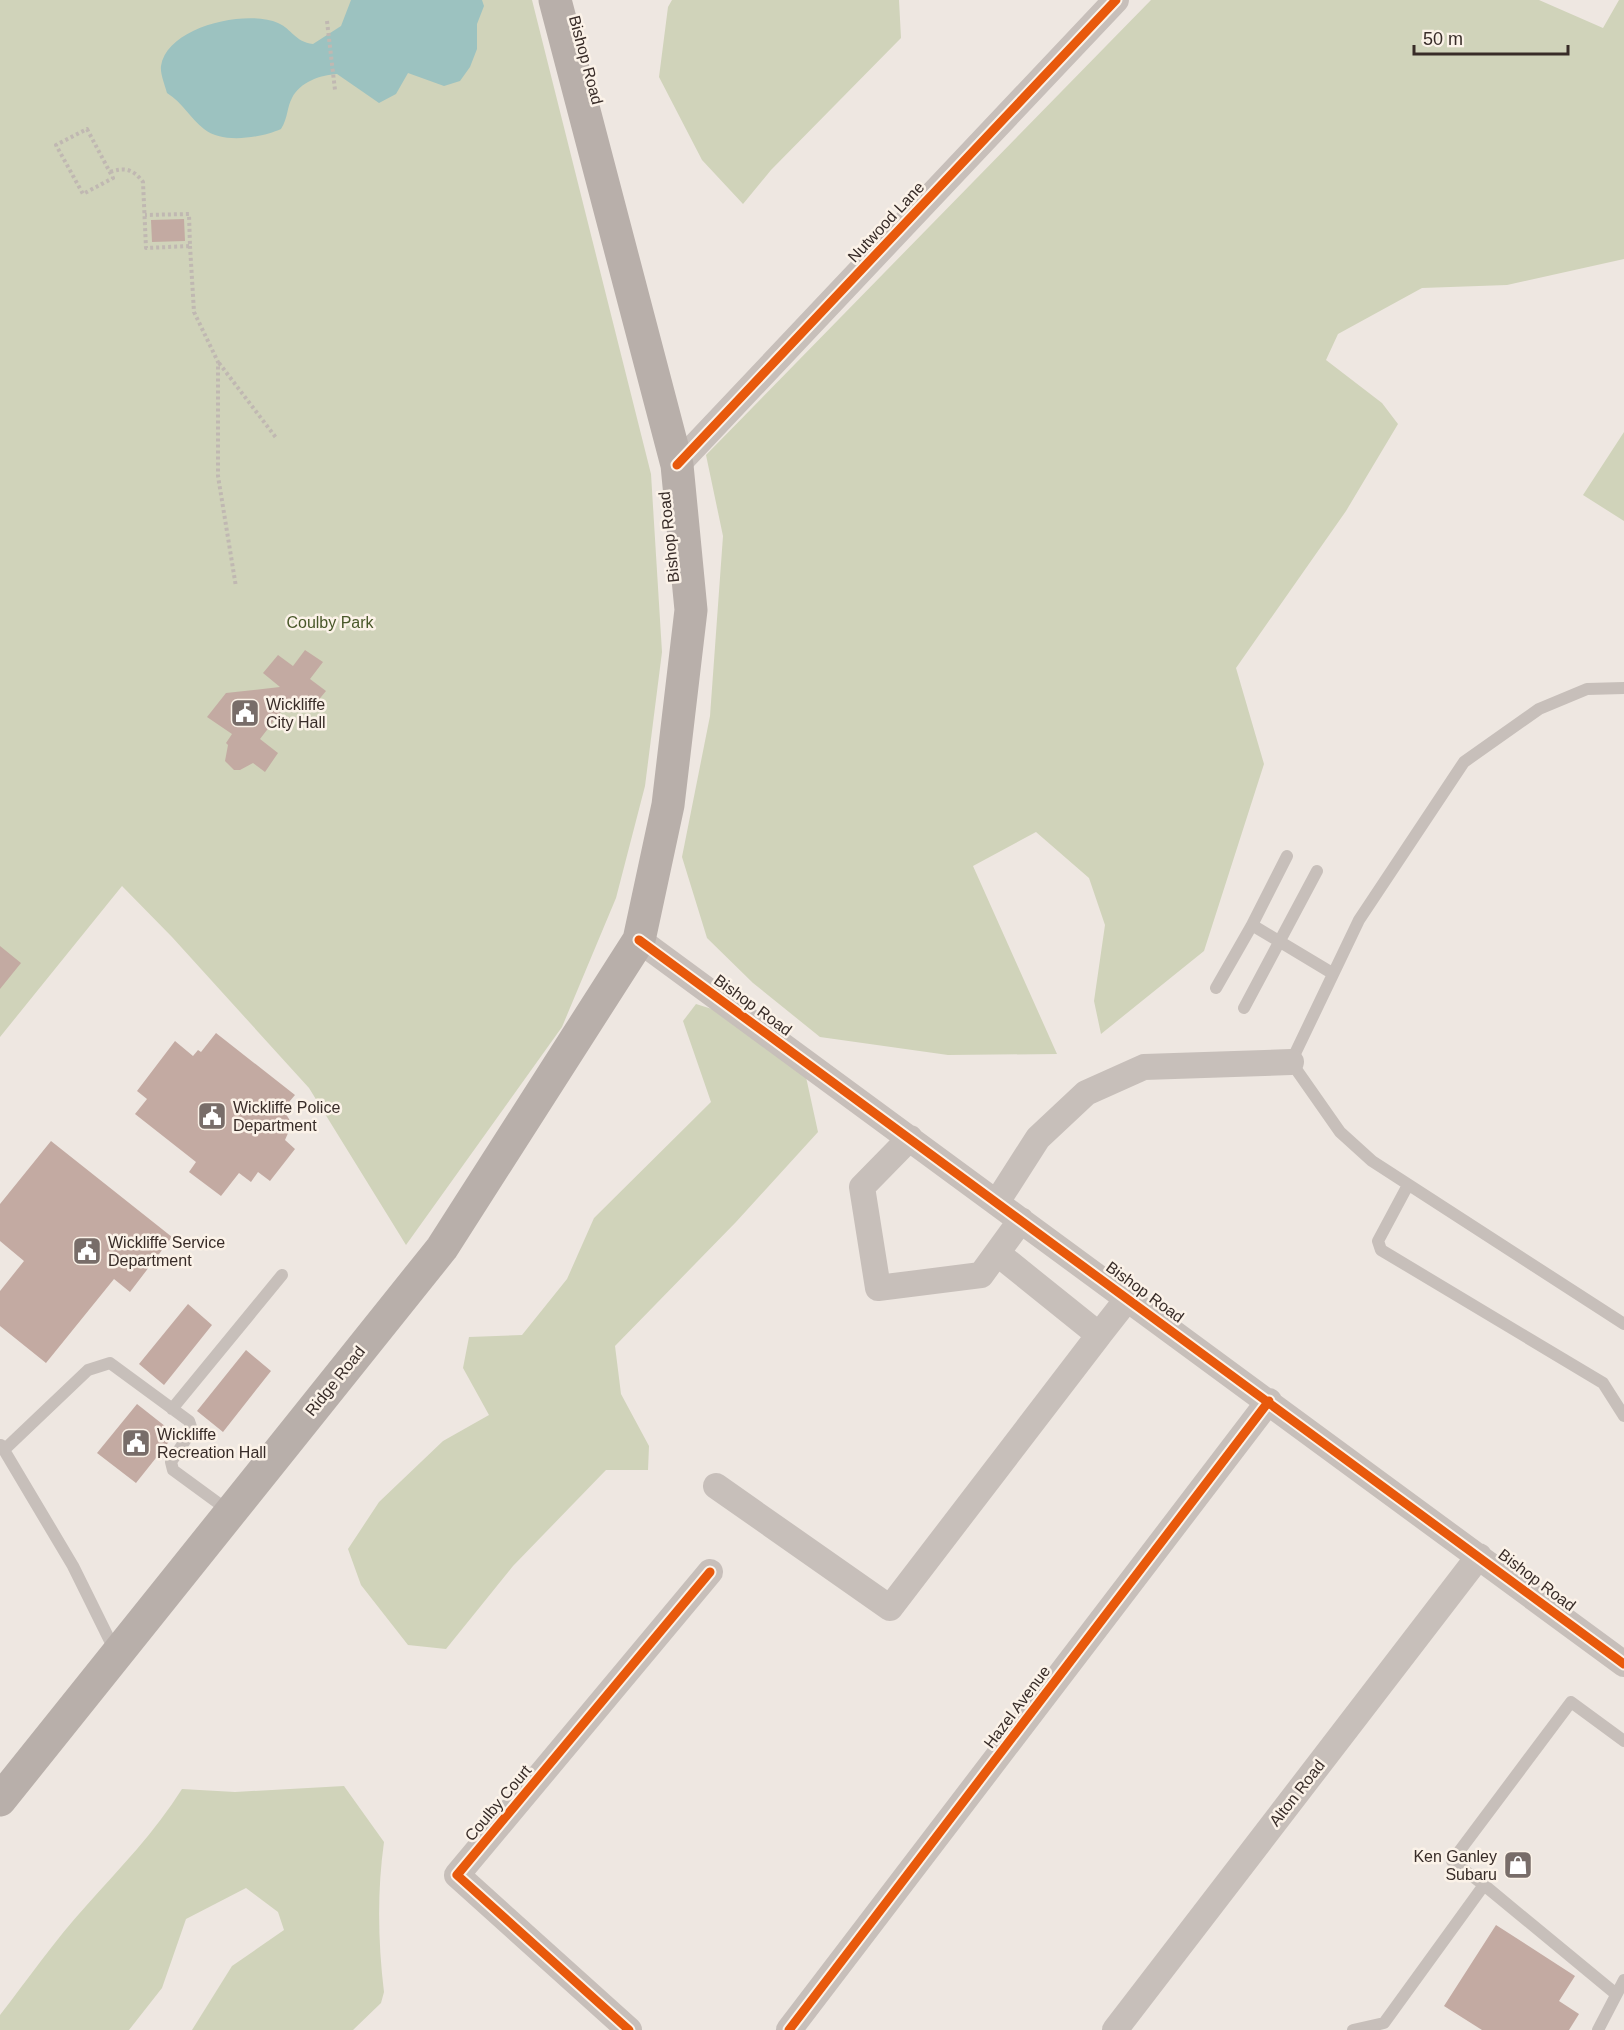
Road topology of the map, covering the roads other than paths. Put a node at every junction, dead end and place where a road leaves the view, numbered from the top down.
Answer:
1 (555, 0) edge
2 (1116, 0) edge
3 (677, 465) junction
4 (1624, 688) edge
5 (1287, 856) dead end
6 (1317, 871) dead end
7 (1252, 925) junction
8 (639, 940) junction
9 (1280, 942) junction
10 (1332, 973) junction
11 (1216, 988) dead end
12 (1244, 1008) dead end
13 (1291, 1062) junction
14 (910, 1138) junction
15 (1408, 1185) junction
16 (997, 1202) junction
17 (1021, 1220) junction
18 (997, 1253) junction
19 (282, 1275) dead end
20 (1128, 1298) junction
21 (1624, 1324) edge
22 (1099, 1335) junction
23 (1269, 1401) junction
24 (172, 1409) junction
25 (1624, 1416) edge
26 (2, 1447) edge
27 (716, 1486) dead end
28 (230, 1512) junction
29 (1479, 1556) junction
30 (710, 1572) dead end
31 (117, 1654) junction
32 (1624, 1664) edge
33 (1624, 1741) edge
34 (0, 1800) edge
35 (1484, 1885) junction
36 (1624, 1980) edge
37 (1616, 1994) junction
38 (628, 2030) edge
39 (789, 2030) edge
40 (1116, 2030) edge
41 (1353, 2030) edge
42 (1597, 2030) edge

1 - 3 main road, Bishop Road
2 - 3 street, Nutwood Lane
3 - 8 main road, Bishop Road
4 - 10 lane
5 - 7 lane
6 - 9 lane
7 - 9 lane
7 - 11 lane
8 - 14 street, Bishop Road
8 - 28 main road, Ridge Road
9 - 10 lane
9 - 12 lane
10 - 13 lane
13 - 15 lane
13 - 16 street
14 - 16 street, Bishop Road
14 - 18 street
15 - 21 lane
15 - 25 lane
16 - 17 street, Bishop Road
17 - 18 street
17 - 20 street, Bishop Road
18 - 22 street
19 - 24 lane
20 - 22 street
20 - 23 street, Bishop Road
22 - 27 street
23 - 29 street, Bishop Road
23 - 39 street, Hazel Avenue
24 - 26 lane
24 - 28 lane
26 - 31 lane
28 - 31 main road, Ridge Road
29 - 32 street, Bishop Road
29 - 40 street, Alton Road
30 - 38 street, Coulby Court
31 - 34 main road, Ridge Road
33 - 35 lane
35 - 37 lane
35 - 41 lane
36 - 37 lane
37 - 42 lane

